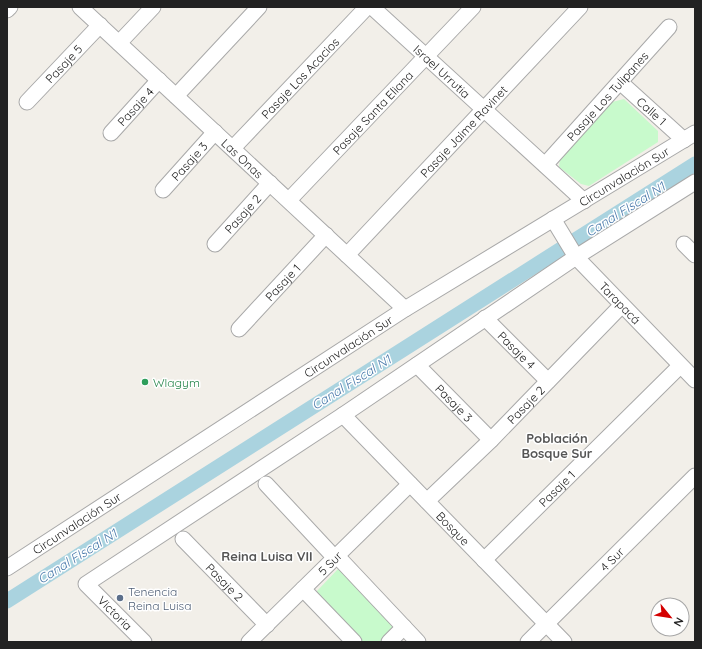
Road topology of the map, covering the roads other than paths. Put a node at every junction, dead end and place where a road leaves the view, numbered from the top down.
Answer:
1 (10, 7) edge
2 (80, 7) edge
3 (153, 7) edge
4 (259, 7) edge
5 (367, 7) edge
6 (372, 7) edge
7 (473, 7) edge
8 (580, 7) edge
9 (7, 10) edge
10 (100, 25) junction
11 (670, 27) dead end
12 (119, 43) junction
13 (426, 56) junction
14 (160, 80) junction
15 (620, 82) junction
16 (176, 96) junction
17 (27, 102) dead end
18 (484, 109) junction
19 (215, 132) junction
20 (111, 133) dead end
21 (689, 137) edge
22 (232, 148) junction
23 (545, 165) junction
24 (695, 182) edge
25 (270, 183) junction
26 (163, 190) dead end
27 (289, 200) junction
28 (584, 201) junction
29 (555, 222) junction
30 (326, 235) junction
31 (214, 244) dead end
32 (684, 244) dead end
33 (574, 253) junction
34 (347, 255) junction
35 (695, 255) edge
36 (622, 306) junction
37 (405, 309) junction
38 (485, 318) junction
39 (239, 329) dead end
40 (417, 365) junction
41 (680, 366) junction
42 (695, 380) edge
43 (548, 381) junction
44 (343, 416) junction
45 (491, 440) junction
46 (695, 476) edge
47 (266, 484) dead end
48 (410, 484) junction
49 (426, 501) junction
50 (183, 539) dead end
51 (336, 557) junction
52 (484, 560) junction
53 (7, 568) edge
54 (303, 589) junction
55 (546, 624) junction
56 (267, 625) junction
57 (404, 627) junction
58 (144, 642) edge
59 (249, 642) edge
60 (354, 642) edge
61 (389, 642) edge
62 (418, 642) edge
63 (528, 642) edge
64 (564, 642) edge

1 - 9 street
2 - 10 street, Las Onas
3 - 12 street
4 - 16 street
5 - 22 street, Pasaje Los Acacios
6 - 13 street, Israel Urrutia
7 - 13 street, Pasaje Santa Eliana
8 - 18 street, Pasaje Jaime Ravinet
10 - 12 street, Las Onas
10 - 17 street, Pasaje 5
11 - 15 street, Pasaje Los Tulipanes
12 - 14 street, Las Onas
13 - 18 street, Israel Urrutia
13 - 27 street, Pasaje Santa Eliana
14 - 16 street, Las Onas
14 - 20 street, Pasaje 4
15 - 21 street, Calle 1
15 - 23 street, Pasaje Los Tulipanes
16 - 19 street, Las Onas
18 - 23 street, Israel Urrutia
18 - 34 street, Pasaje Jaime Ravinet
19 - 22 street, Las Onas
19 - 26 street, Pasaje 3
21 - 28 street, Circunvalación Sur
22 - 25 street, Las Onas
23 - 28 street, Israel Urrutia
24 - 33 street
25 - 27 street, Las Onas
25 - 31 street, Pasaje 2
27 - 30 street, Las Onas
28 - 29 street, Circunvalación Sur
29 - 33 street, Tarapacá
29 - 37 street, Circunvalación Sur
30 - 34 street, Las Onas
30 - 39 street, Pasaje 1
32 - 35 street
33 - 36 street, Tarapacá
33 - 38 street
34 - 37 street, Las Onas
36 - 41 street, Tarapacá
36 - 43 street, Pasaje 2
37 - 53 street, Circunvalación Sur
38 - 40 street
38 - 43 street, Pasaje 4
40 - 44 street
40 - 45 street, Pasaje 3
41 - 42 street, Tarapacá
41 - 52 street, Pasaje 1
43 - 45 street, Pasaje 2
44 - 48 street, Bosque
44 - 58 street, Victoria
45 - 49 street, Pasaje 2
46 - 55 street, 4 Sur
47 - 51 street
48 - 49 street, Bosque
48 - 51 street, 5 Sur
49 - 52 street, Bosque
50 - 56 street, Pasaje 2
51 - 54 street, 5 Sur
51 - 57 street
52 - 55 street, Bosque
54 - 56 street, 5 Sur
54 - 60 street
55 - 63 street, 4 Sur
55 - 64 street, Bosque
56 - 59 street, 5 Sur
57 - 61 street
57 - 62 street

